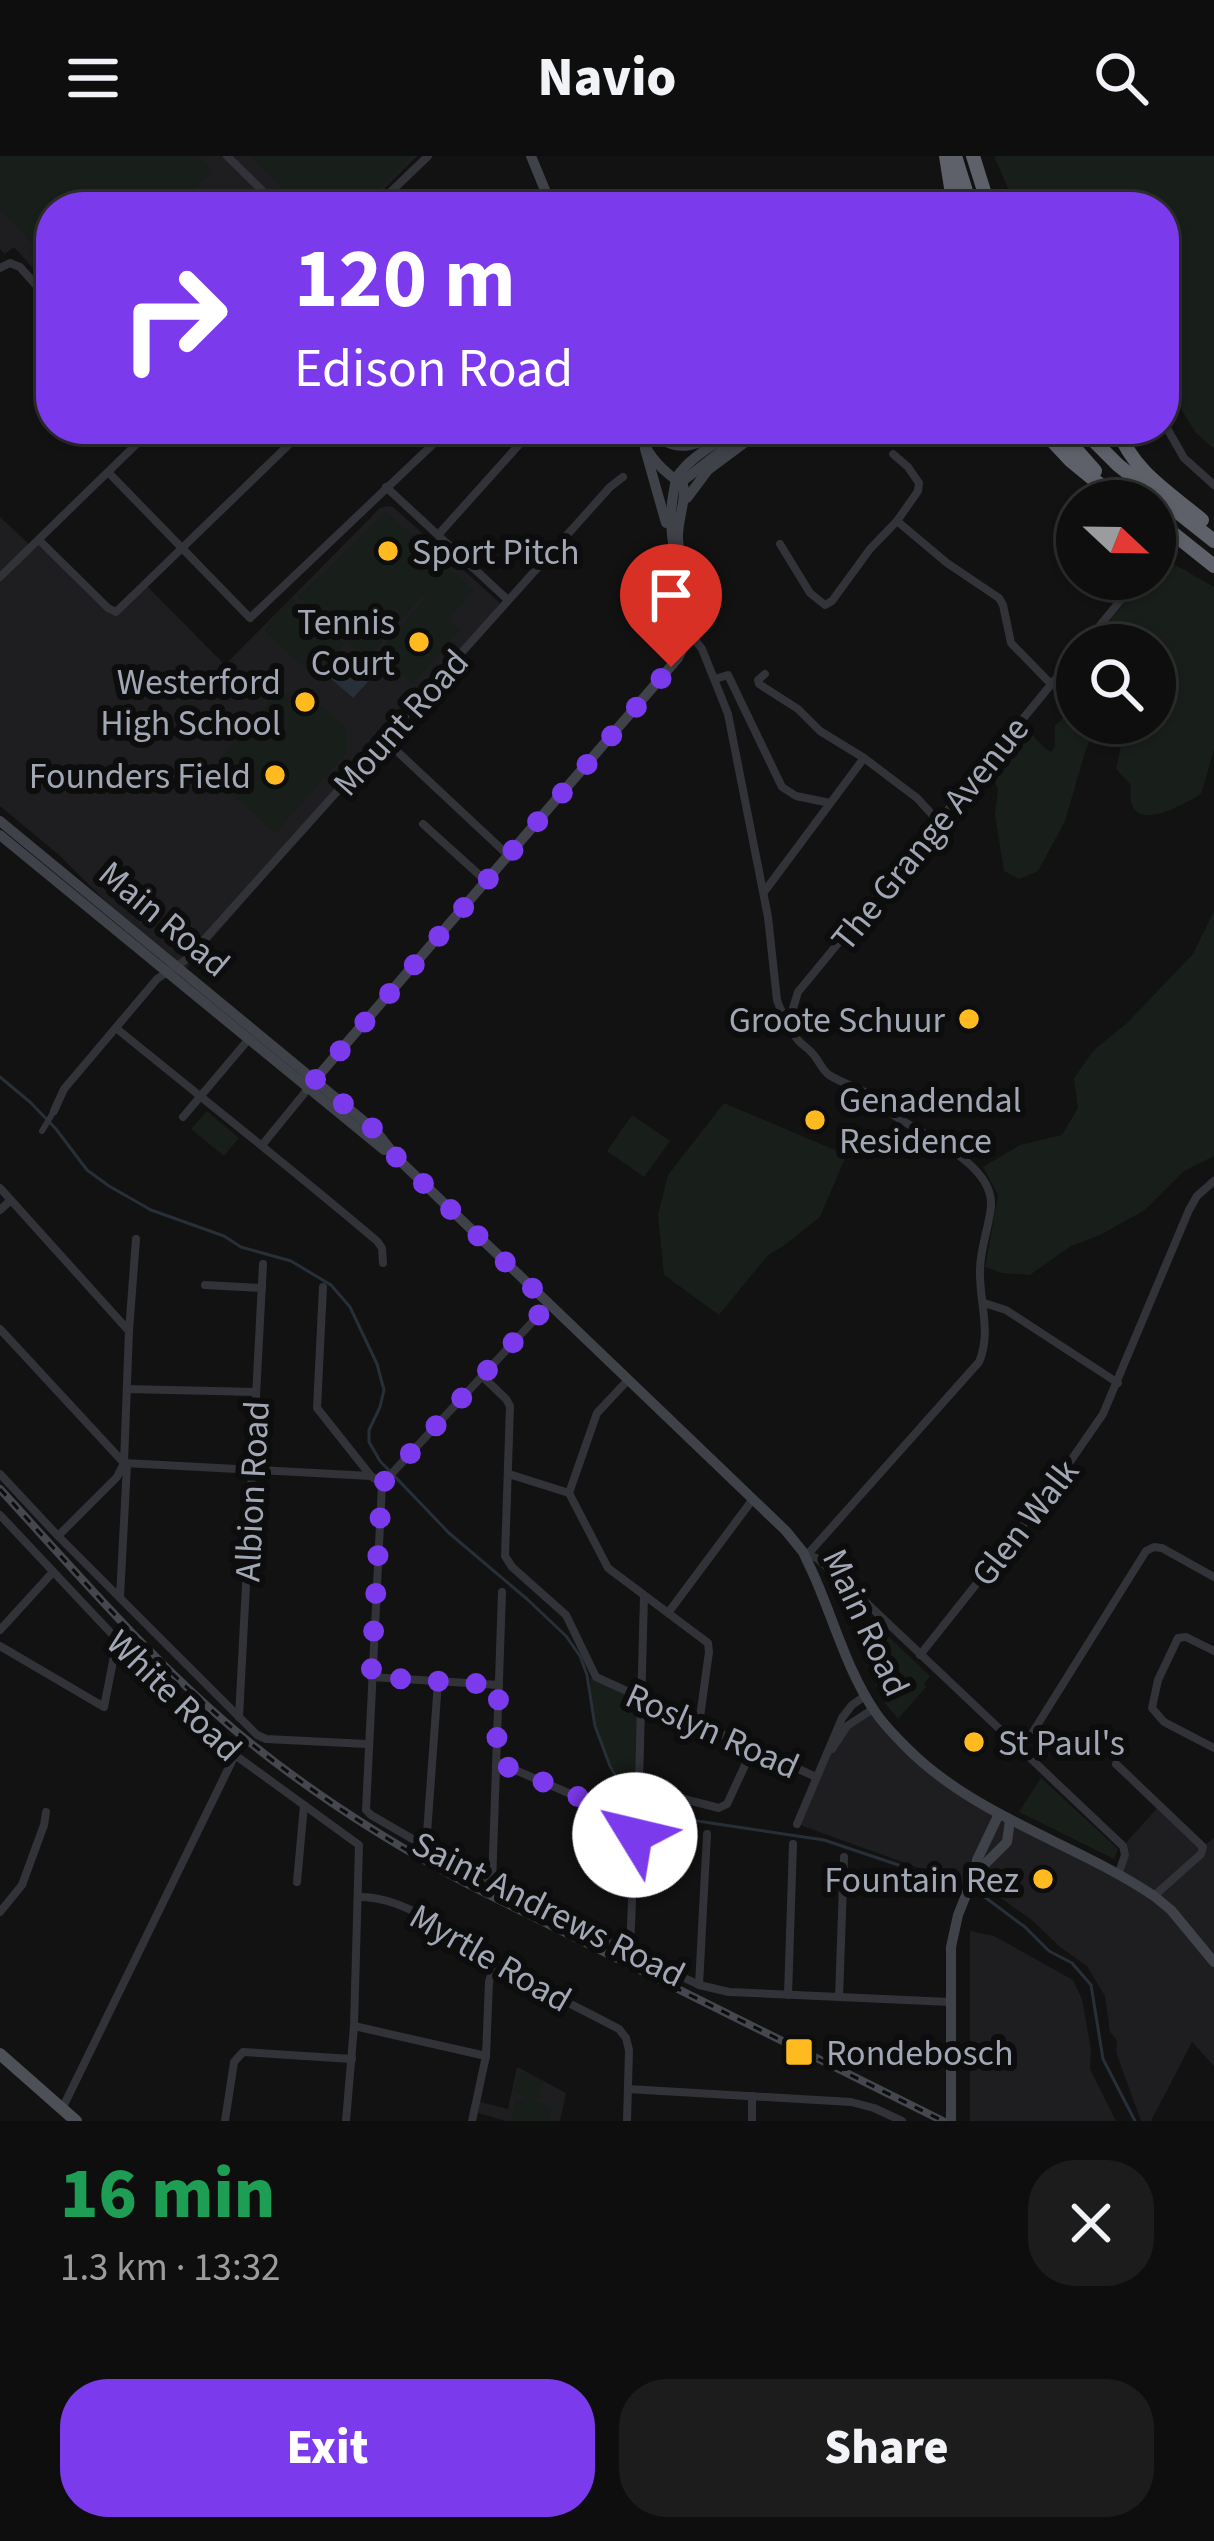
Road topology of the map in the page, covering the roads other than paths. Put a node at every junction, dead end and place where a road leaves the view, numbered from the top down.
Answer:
1 (227, 156) edge
2 (428, 156) edge
3 (531, 156) edge
4 (950, 156) edge
5 (973, 156) edge
6 (264, 192) edge
7 (391, 192) edge
8 (546, 192) edge
9 (953, 192) edge
10 (965, 192) edge
11 (984, 192) edge
12 (0, 268) edge
13 (36, 285) edge
14 (137, 444) edge
15 (290, 444) edge
16 (433, 444) edge
17 (520, 444) edge
18 (644, 444) edge
19 (649, 444) edge
20 (716, 444) edge
21 (733, 444) edge
22 (741, 444) edge
23 (1056, 444) edge
24 (1071, 444) edge
25 (1097, 444) edge
26 (1126, 444) edge
27 (1176, 444) edge
28 (645, 448) junction
29 (892, 454) dead end
30 (108, 472) junction
31 (623, 477) dead end
32 (680, 478) junction
33 (1094, 480) edge
34 (1106, 480) edge
35 (1214, 485) edge
36 (386, 487) junction
37 (682, 506) junction
38 (897, 521) junction
39 (1214, 530) edge
40 (438, 535) junction
41 (1176, 536) edge
42 (670, 538) junction
43 (39, 540) junction
44 (1214, 541) edge
45 (780, 544) dead end
46 (181, 549) junction
47 (1214, 566) edge
48 (0, 577) edge
49 (508, 600) junction
50 (1121, 600) edge
51 (1101, 624) edge
52 (685, 633) junction
53 (765, 674) dead end
54 (715, 679) junction
55 (1056, 679) edge
56 (1052, 684) junction
57 (385, 740) junction
58 (864, 758) junction
59 (830, 803) junction
60 (0, 821) edge
61 (939, 822) junction
62 (423, 824) dead end
63 (0, 835) edge
64 (509, 856) junction
65 (487, 882) junction
66 (763, 893) junction
67 (170, 969) junction
68 (790, 1018) junction
69 (116, 1028) junction
70 (248, 1040) junction
71 (311, 1084) junction
72 (200, 1097) junction
73 (54, 1111) joint
74 (183, 1117) dead end
75 (42, 1131) dead end
76 (262, 1144) junction
77 (1214, 1181) edge
78 (0, 1188) edge
79 (11, 1200) junction
80 (0, 1210) edge
81 (136, 1239) dead end
82 (383, 1263) dead end
83 (263, 1264) dead end
84 (205, 1285) dead end
85 (323, 1287) dead end
86 (262, 1288) junction
87 (983, 1303) junction
88 (549, 1304) junction
89 (0, 1329) edge
90 (129, 1331) junction
91 (482, 1376) junction
92 (628, 1380) junction
93 (1118, 1383) junction
94 (127, 1389) junction
95 (256, 1392) junction
96 (126, 1463) junction
97 (252, 1469) junction
98 (0, 1474) edge
99 (509, 1474) junction
100 (371, 1476) junction
101 (385, 1481) junction
102 (569, 1493) junction
103 (753, 1499) junction
104 (0, 1515) edge
105 (58, 1536) junction
106 (805, 1553) junction
107 (53, 1572) junction
108 (1214, 1577) edge
109 (502, 1592) dead end
110 (644, 1596) junction
111 (120, 1597) junction
112 (668, 1613) junction
113 (0, 1630) edge
114 (117, 1641) junction
115 (0, 1646) edge
116 (1214, 1651) edge
117 (920, 1655) junction
118 (371, 1677) junction
119 (438, 1682) junction
120 (499, 1685) junction
121 (865, 1696) junction
122 (640, 1698) junction
123 (873, 1709) junction
124 (239, 1718) junction
125 (699, 1724) junction
126 (368, 1744) junction
127 (753, 1748) junction
128 (1214, 1748) edge
129 (1021, 1751) junction
130 (236, 1755) junction
131 (496, 1762) junction
132 (822, 1764) junction
133 (1116, 1764) dead end
134 (816, 1777) junction
135 (304, 1804) junction
136 (46, 1812) dead end
137 (1004, 1817) junction
138 (797, 1824) dead end
139 (707, 1834) dead end
140 (1039, 1835) junction
141 (1007, 1842) junction
142 (793, 1844) dead end
143 (425, 1847) junction
144 (844, 1857) dead end
145 (974, 1875) junction
146 (1118, 1875) junction
147 (297, 1882) dead end
148 (492, 1885) junction
149 (1154, 1896) junction
150 (359, 1897) junction
151 (0, 1912) edge
152 (630, 1952) junction
153 (495, 1962) junction
154 (1214, 1962) edge
155 (699, 1985) junction
156 (788, 1995) junction
157 (839, 1997) junction
158 (950, 2002) junction
159 (354, 2026) junction
160 (0, 2054) edge
161 (486, 2056) junction
162 (352, 2059) junction
163 (628, 2090) junction
164 (752, 2096) junction
165 (62, 2109) junction
166 (76, 2121) edge
167 (226, 2121) edge
168 (346, 2121) edge
169 (472, 2121) edge
170 (627, 2121) edge
171 (752, 2121) edge
172 (902, 2121) edge
173 (951, 2121) edge

1 - 6 street
2 - 7 street
3 - 8 main road
4 - 9 highway
4 - 10 highway
5 - 11 highway
12 - 13 street
14 - 30 street
15 - 46 street
16 - 36 street
17 - 40 street
18 - 28 main road
19 - 32 main road
20 - 32 main road
21 - 32 main road
22 - 37 main road
23 - 33 highway
24 - 34 highway
25 - 44 highway
26 - 39 highway
27 - 35 street
28 - 32 main road
28 - 42 main road
29 - 38 street
30 - 43 street
30 - 46 street
31 - 49 street, Mount Road
32 - 37 main road
32 - 42 main road
36 - 40 street
36 - 46 street
37 - 52 main road
38 - 45 street
38 - 56 street
40 - 49 street
41 - 47 highway
42 - 52 main road
43 - 46 street
43 - 48 street
49 - 57 street, Mount Road
50 - 51 street
52 - 54 street
52 - 64 main road
53 - 58 street
54 - 59 street
54 - 66 street
55 - 56 street, The Grange Avenue
56 - 61 street, The Grange Avenue
57 - 64 street
57 - 67 street, Mount Road
58 - 59 street
58 - 61 street
59 - 66 street
60 - 67 main road, Main Road
61 - 68 street, The Grange Avenue
62 - 65 street
63 - 67 main road, Main Road
64 - 65 main road
65 - 71 main road
66 - 68 street
67 - 69 street, Mount Road
67 - 70 main road, Main Road
67 - 71 main road, Main Road
68 - 87 street
69 - 72 street
69 - 73 street, Mount Road
70 - 71 main road, Main Road
70 - 72 street
71 - 76 street
71 - 88 main road, Main Road
72 - 74 street
72 - 76 street
73 - 75 street
76 - 82 street
77 - 93 street, Glen Walk
78 - 79 street
79 - 80 street
79 - 90 street
81 - 90 street
83 - 86 street, Albion Road
84 - 86 street
85 - 100 street
86 - 95 street, Albion Road
87 - 93 street
87 - 106 street
88 - 91 street
88 - 92 main road, Main Road
89 - 96 street
90 - 94 street
91 - 99 street, Roslyn Road
91 - 101 street
92 - 102 street
92 - 103 main road, Main Road
93 - 117 street, Glen Walk
94 - 95 street
94 - 96 street
95 - 97 street, Albion Road
96 - 97 street
96 - 105 street
96 - 111 street
97 - 100 street
97 - 124 street, Albion Road
98 - 105 street
99 - 102 street
99 - 122 street, Roslyn Road
100 - 101 street
101 - 118 street
102 - 110 street
103 - 106 main road, Main Road
103 - 112 street
104 - 107 street, White Road
105 - 111 street
106 - 117 street
106 - 121 main road, Main Road
107 - 113 street
107 - 114 street, White Road
108 - 129 street
109 - 120 street
110 - 112 street
110 - 122 street
111 - 124 street
112 - 125 street
114 - 115 street
114 - 130 street, White Road
116 - 128 street
117 - 129 street
118 - 119 street
118 - 126 street
119 - 120 street
119 - 143 street
120 - 131 street
121 - 123 main road, Main Road
121 - 132 street
122 - 125 street, Roslyn Road
122 - 127 street
123 - 132 street
123 - 137 main road, Main Road
124 - 126 street
125 - 127 street, Roslyn Road
126 - 143 street, Saint Andrews Road
127 - 134 street, Roslyn Road
129 - 146 street
130 - 135 street, White Road
130 - 165 street
131 - 148 street
131 - 152 street
132 - 134 street
133 - 149 street
134 - 138 street
135 - 147 street
135 - 150 street, White Road
136 - 151 street
137 - 140 main road, Main Road
137 - 141 main road
137 - 145 main road
139 - 155 street
140 - 141 main road
140 - 146 main road, Main Road
141 - 145 main road
142 - 156 street
143 - 148 street, Saint Andrews Road
144 - 157 street
145 - 158 main road
146 - 149 main road, Main Road
148 - 152 street, Saint Andrews Road
149 - 154 main road, Main Road
150 - 153 street, Myrtle Road
150 - 159 street
152 - 155 street, Saint Andrews Road
153 - 161 street
153 - 163 street, Myrtle Road
155 - 156 street, Saint Andrews Road
156 - 157 street, Saint Andrews Road
157 - 158 street, Saint Andrews Road
158 - 173 main road
159 - 161 street
159 - 162 street
160 - 165 main road
161 - 169 street
162 - 167 street
162 - 168 street
163 - 164 street
163 - 170 street
164 - 171 street
164 - 172 street
165 - 166 main road

